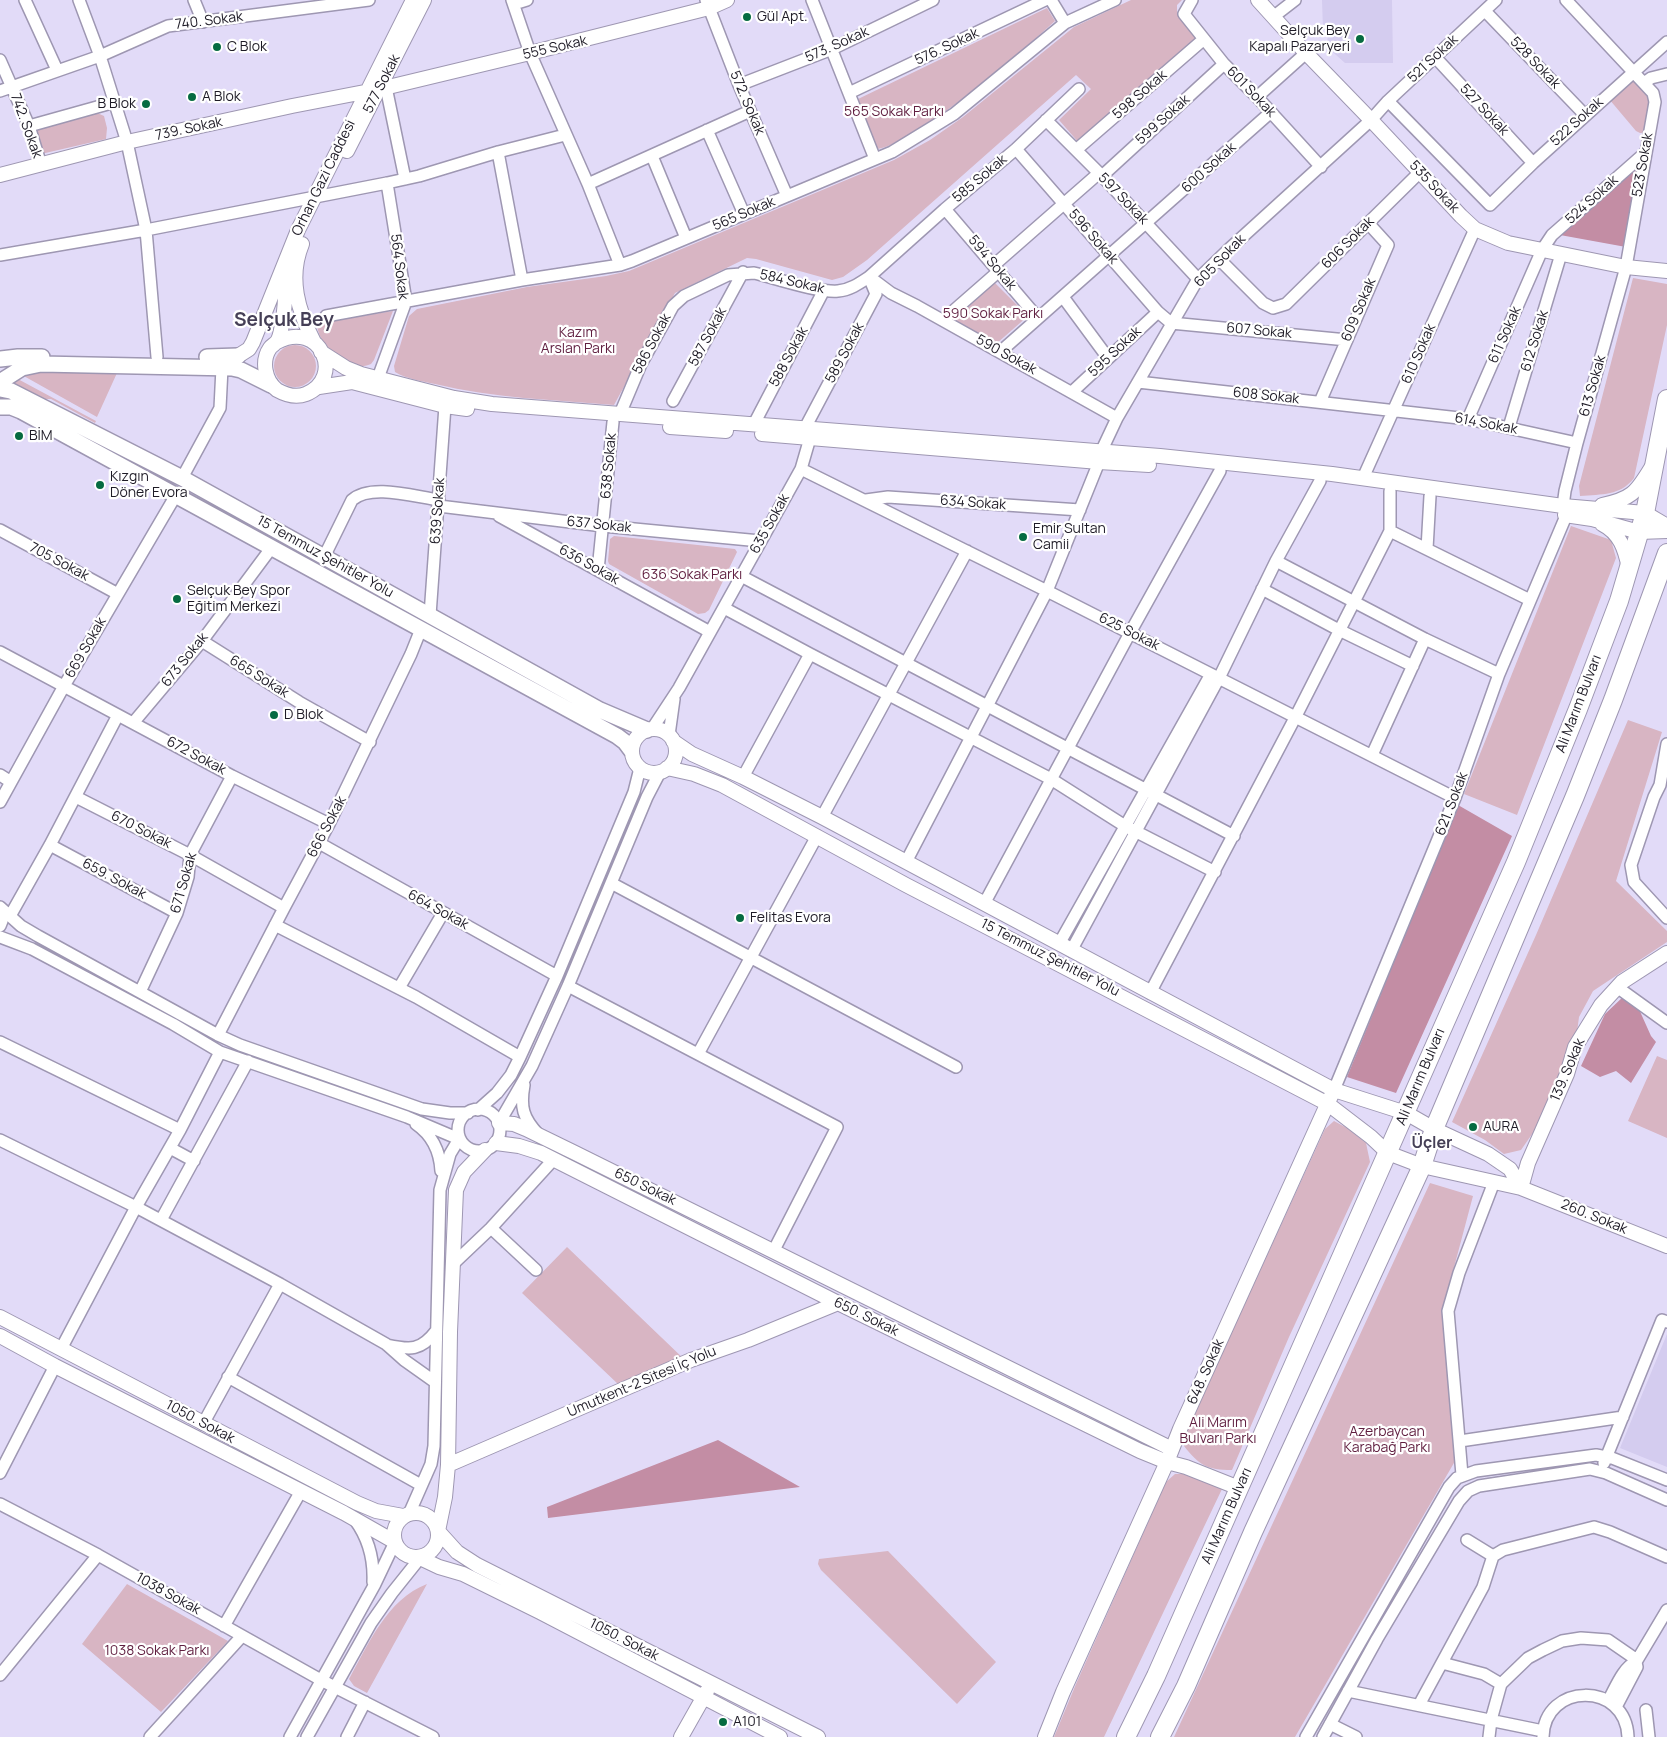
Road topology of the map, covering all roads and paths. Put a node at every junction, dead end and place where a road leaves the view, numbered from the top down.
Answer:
1 (26, 0) edge
2 (79, 0) edge
3 (194, 0) edge
4 (369, 0) edge
5 (413, 0) edge
6 (424, 0) edge
7 (527, 0) edge
8 (727, 0) edge
9 (812, 0) edge
10 (933, 0) edge
11 (1044, 0) edge
12 (1051, 0) edge
13 (1115, 0) edge
14 (1192, 0) edge
15 (1258, 0) edge
16 (1295, 0) edge
17 (1496, 0) edge
18 (1566, 0) edge
19 (513, 2) edge
20 (330, 3) edge
21 (707, 4) edge
22 (1485, 11) junction
23 (1273, 17) junction
24 (203, 22) junction
25 (1065, 23) junction
26 (1204, 39) junction
27 (1667, 42) edge
28 (832, 49) junction
29 (530, 53) junction
30 (1306, 53) junction
31 (100, 56) junction
32 (1435, 57) junction
33 (0, 60) edge
34 (1224, 64) junction
35 (57, 70) junction
36 (1633, 72) junction
37 (1667, 74) edge
38 (1644, 84) junction
39 (739, 85) junction
40 (11, 86) junction
41 (378, 89) junction
42 (1079, 89) dead end
43 (0, 91) edge
44 (849, 93) junction
45 (1257, 97) junction
46 (115, 102) junction
47 (1388, 102) junction
48 (750, 110) junction
49 (1271, 112) junction
50 (1585, 115) junction
51 (1046, 120) junction
52 (1371, 120) junction
53 (29, 126) junction
54 (707, 130) junction
55 (565, 135) junction
56 (127, 142) junction
57 (1016, 149) junction
58 (1076, 150) junction
59 (498, 152) junction
60 (1645, 153) junction
61 (652, 156) junction
62 (875, 159) junction
63 (1533, 163) junction
64 (41, 165) junction
65 (1321, 167) junction
66 (1420, 172) junction
67 (0, 175) edge
68 (1100, 175) junction
69 (405, 179) junction
70 (386, 183) junction
71 (588, 184) junction
72 (319, 196) junction
73 (787, 196) junction
74 (1064, 204) junction
75 (945, 209) junction
76 (744, 214) junction
77 (1146, 223) junction
78 (1368, 223) junction
79 (1475, 229) junction
80 (146, 230) junction
81 (686, 238) junction
82 (1542, 250) junction
83 (1561, 254) junction
84 (1109, 255) junction
85 (0, 256) edge
86 (288, 256) junction
87 (1219, 259) junction
88 (620, 266) junction
89 (1626, 267) junction
90 (880, 268) joint
91 (996, 268) junction
92 (1667, 271) edge
93 (743, 272) junction
94 (728, 275) joint
95 (869, 277) junction
96 (1198, 279) junction
97 (522, 280) junction
98 (824, 290) junction
99 (1063, 297) junction
100 (406, 301) junction
101 (1158, 312) junction
102 (326, 316) dead end
103 (1038, 318) junction
104 (944, 320) junction
105 (1171, 323) junction
106 (1346, 340) junction
107 (273, 345) junction
108 (318, 347) junction
109 (1000, 352) junction
110 (238, 356) junction
111 (157, 357) junction
112 (1108, 358) junction
113 (0, 360) edge
114 (222, 368) junction
115 (378, 378) junction
116 (0, 382) edge
117 (1138, 382) junction
118 (271, 385) junction
119 (319, 387) junction
120 (0, 389) edge
121 (1072, 392) junction
122 (1667, 400) edge
123 (673, 401) dead end
124 (1320, 402) junction
125 (0, 406) edge
126 (445, 406) junction
127 (1393, 410) junction
128 (616, 418) junction
129 (1117, 418) junction
130 (1468, 419) junction
131 (754, 424) junction
132 (1509, 427) junction
133 (807, 433) junction
134 (1577, 443) junction
135 (1100, 457) junction
136 (1653, 465) junction
137 (801, 469) junction
138 (1220, 471) junction
139 (182, 478) junction
140 (1363, 478) junction
141 (1320, 481) junction
142 (1390, 491) junction
143 (176, 495) junction
144 (1430, 496) junction
145 (866, 500) junction
146 (439, 503) junction
147 (1080, 510) junction
148 (1564, 511) junction
149 (494, 512) junction
150 (1645, 513) junction
151 (1589, 514) junction
152 (603, 526) junction
153 (1667, 526) edge
154 (1390, 531) junction
155 (1667, 531) edge
156 (1639, 532) junction
157 (2, 535) edge
158 (760, 541) junction
159 (272, 547) junction
160 (1427, 549) junction
161 (967, 551) junction
162 (1667, 553) edge
163 (324, 557) junction
164 (1276, 561) junction
165 (1629, 568) junction
166 (598, 570) junction
167 (741, 576) junction
168 (1262, 589) junction
169 (1047, 591) junction
170 (118, 594) junction
171 (1530, 600) junction
172 (1354, 601) junction
173 (724, 608) junction
174 (430, 616) junction
175 (420, 629) junction
176 (1339, 630) junction
177 (710, 632) junction
178 (1130, 633) junction
179 (1425, 639) junction
180 (202, 641) junction
181 (0, 652) edge
182 (810, 654) junction
183 (906, 663) junction
184 (1413, 666) junction
185 (1499, 674) junction
186 (1215, 676) junction
187 (64, 686) junction
188 (889, 694) junction
189 (675, 695) junction
190 (987, 706) junction
191 (118, 715) junction
192 (1296, 716) junction
193 (133, 723) junction
194 (650, 729) junction
195 (971, 736) junction
196 (671, 738) junction
197 (370, 742) junction
198 (1667, 744) edge
199 (1069, 748) junction
200 (632, 750) junction
201 (1372, 755) junction
202 (640, 768) junction
203 (664, 770) junction
204 (0, 775) edge
205 (232, 776) junction
206 (743, 777) junction
207 (1051, 779) junction
208 (12, 782) junction
209 (1660, 785) junction
210 (1151, 791) junction
211 (1667, 795) edge
212 (76, 797) junction
213 (1455, 798) junction
214 (0, 802) edge
215 (822, 817) junction
216 (329, 824) junction
217 (1130, 829) junction
218 (817, 836) junction
219 (1234, 836) junction
220 (319, 843) junction
221 (50, 845) junction
222 (190, 856) junction
223 (906, 862) junction
224 (1215, 872) junction
225 (611, 883) junction
226 (984, 904) junction
227 (284, 908) junction
228 (3, 911) edge
229 (177, 912) junction
230 (443, 912) junction
231 (1667, 918) edge
232 (275, 925) junction
233 (0, 926) edge
234 (0, 937) edge
235 (1065, 947) junction
236 (1667, 953) edge
237 (752, 957) junction
238 (557, 976) junction
239 (568, 986) junction
240 (1617, 987) junction
241 (399, 988) junction
242 (140, 992) junction
243 (1150, 993) junction
244 (1667, 1024) edge
245 (218, 1035) junction
246 (0, 1042) edge
247 (220, 1052) junction
248 (698, 1054) junction
249 (520, 1057) junction
250 (248, 1061) junction
251 (956, 1066) dead end
252 (525, 1079) junction
253 (1334, 1090) junction
254 (1328, 1104) junction
255 (473, 1111) junction
256 (1406, 1113) junction
257 (406, 1117) junction
258 (499, 1123) junction
259 (1434, 1129) junction
260 (180, 1130) junction
261 (540, 1135) junction
262 (459, 1138) junction
263 (0, 1140) edge
264 (491, 1147) junction
265 (170, 1148) junction
266 (1388, 1153) junction
267 (554, 1160) junction
268 (194, 1161) junction
269 (1422, 1166) junction
270 (442, 1180) junction
271 (1494, 1182) junction
272 (1521, 1188) junction
273 (136, 1207) junction
274 (161, 1220) junction
275 (491, 1228) junction
276 (1667, 1246) edge
277 (774, 1250) junction
278 (452, 1265) junction
279 (765, 1266) junction
280 (536, 1270) dead end
281 (280, 1284) junction
282 (838, 1303) junction
283 (0, 1317) edge
284 (1667, 1322) edge
285 (436, 1331) junction
286 (0, 1336) edge
287 (386, 1344) junction
288 (61, 1349) junction
289 (55, 1366) junction
290 (228, 1378) junction
291 (435, 1382) junction
292 (1623, 1417) junction
293 (203, 1424) junction
294 (1460, 1441) junction
295 (1170, 1455) junction
296 (1606, 1456) junction
297 (448, 1465) junction
298 (1601, 1471) junction
299 (0, 1473) edge
300 (1462, 1475) junction
301 (1667, 1480) edge
302 (422, 1485) junction
303 (1239, 1488) junction
304 (301, 1491) junction
305 (1667, 1500) edge
306 (0, 1504) edge
307 (406, 1515) junction
308 (355, 1520) junction
309 (438, 1531) junction
310 (1467, 1540) dead end
311 (395, 1542) junction
312 (98, 1555) junction
313 (1493, 1556) junction
314 (1667, 1557) edge
315 (420, 1558) junction
316 (372, 1588) junction
317 (1667, 1610) edge
318 (224, 1626) junction
319 (242, 1636) junction
320 (1636, 1661) junction
321 (1442, 1663) junction
322 (0, 1675) edge
323 (321, 1680) junction
324 (710, 1684) junction
325 (1501, 1684) junction
326 (335, 1687) junction
327 (1348, 1691) junction
328 (704, 1698) junction
329 (365, 1702) junction
330 (1612, 1704) junction
331 (1419, 1705) junction
332 (1646, 1710) dead end
333 (1491, 1720) junction
334 (1330, 1724) junction
335 (1543, 1734) edge
336 (150, 1737) edge
337 (290, 1737) edge
338 (307, 1737) edge
339 (347, 1737) edge
340 (433, 1737) edge
341 (681, 1737) edge
342 (780, 1737) edge
343 (818, 1737) edge
344 (1045, 1737) edge
345 (1126, 1737) edge
346 (1160, 1737) edge
347 (1306, 1737) edge
348 (1323, 1737) edge
349 (1356, 1737) edge
350 (1490, 1737) edge
351 (1628, 1737) edge
352 (1648, 1737) edge

1 - 35 street
2 - 31 street
3 - 24 street
4 - 20 street, 740. Sokak
5 - 41 street
6 - 41 street, 577 Sokak
7 - 19 street
8 - 21 street, 555 Sokak
9 - 28 street
10 - 28 street, 573. Sokak
11 - 44 street, 576. Sokak
12 - 25 street
13 - 25 street, 565 Sokak
14 - 26 street, 601 Sokak
15 - 23 street, 535 Sokak
16 - 23 street
17 - 22 street, 521 Sokak
18 - 36 street, 523 Sokak
19 - 29 street
20 - 24 street, 740. Sokak
21 - 29 street, 555 Sokak
21 - 39 street, 572. Sokak
22 - 32 street, 521 Sokak
22 - 50 street, 528 Sokak
23 - 30 street, 535 Sokak
24 - 31 street, 740. Sokak
25 - 62 street, 565 Sokak
26 - 34 street, 601 Sokak
26 - 58 street, 598 Sokak
27 - 36 street, 522 Sokak
28 - 39 street, 573. Sokak
28 - 44 street
29 - 41 street, 555 Sokak
29 - 55 street
30 - 45 street
30 - 52 street, 535 Sokak
31 - 35 street, 740. Sokak
31 - 46 street
32 - 47 street, 521 Sokak
32 - 63 street, 527 Sokak
33 - 40 street, 742. Sokak
34 - 45 street, 601 Sokak
34 - 68 street, 599 Sokak
35 - 40 street, 740. Sokak
36 - 38 street, 523 Sokak
36 - 50 street, 522 Sokak
37 - 38 street
38 - 60 street, 523 Sokak
39 - 48 street, 572. Sokak
40 - 43 street, 740. Sokak
40 - 53 street, 742. Sokak
41 - 56 street, 739. Sokak
41 - 69 street
41 - 72 street, 577 Sokak
42 - 51 street, 585 Sokak
44 - 62 street
45 - 49 street, 601 Sokak
46 - 53 street
46 - 56 street
47 - 52 street, 521 Sokak
47 - 63 street, 522 Sokak
48 - 54 street
48 - 73 street, 572. Sokak
49 - 65 street, 601 Sokak
49 - 77 street, 600 Sokak
50 - 63 street, 522 Sokak
51 - 57 street, 585 Sokak
51 - 58 street, 597 Sokak
52 - 65 street, 605 Sokak
52 - 66 street, 535 Sokak
53 - 64 street, 742. Sokak
54 - 61 street
54 - 76 street
55 - 59 street
55 - 71 street
56 - 64 street, 739. Sokak
56 - 80 street
57 - 74 street, 596 Sokak
57 - 75 street, 585 Sokak
58 - 68 street, 597 Sokak
59 - 69 street
59 - 97 street
60 - 82 street, 524 Sokak
60 - 89 street, 523 Sokak
61 - 71 street
61 - 81 street
62 - 73 street, 565 Sokak
64 - 67 street, 739. Sokak
65 - 87 street, 605 Sokak
66 - 78 street, 606 Sokak
66 - 79 street, 535 Sokak
68 - 74 street, 599 Sokak
68 - 77 street, 597 Sokak
69 - 70 street
70 - 72 street
70 - 100 street, 564 Sokak
71 - 88 street
72 - 80 street
72 - 86 street, Orhan Gazi Caddesi
72 - 108 street, 577 Sokak
73 - 76 street, 565 Sokak
74 - 84 street, 596 Sokak
74 - 91 street, 599 Sokak
75 - 90 street, 585 Sokak
75 - 91 street, 594 Sokak
76 - 81 street, 565 Sokak
77 - 84 street, 600 Sokak
77 - 96 street, 597 Sokak
78 - 87 street, 606 Sokak
78 - 106 street, 609 Sokak
79 - 82 street, 535 Sokak
79 - 127 street, 610 Sokak
80 - 85 street
80 - 111 street
81 - 88 street, 565 Sokak
82 - 83 street, 535 Sokak
82 - 130 street, 611 Sokak
83 - 89 street, 535 Sokak
83 - 132 street, 612 Sokak
84 - 99 street, 600 Sokak
84 - 101 street, 596 Sokak
86 - 107 street
86 - 110 street, Orhan Gazi Caddesi
87 - 96 street, 605 Sokak
88 - 97 street, 565 Sokak
89 - 92 street, 535 Sokak
89 - 134 street, 613 Sokak
90 - 95 street, 584 Sokak
91 - 103 street, 594 Sokak
91 - 104 street, 599 Sokak
93 - 94 street, 584 Sokak
93 - 98 street, 584 Sokak
93 - 123 street, 587 Sokak
94 - 128 street, 586 Sokak
95 - 98 street, 584 Sokak
95 - 104 street, 590 Sokak
95 - 133 street, 589 Sokak
96 - 105 street, 605 Sokak
97 - 100 street, 565 Sokak
98 - 131 street, 588 Sokak
99 - 103 street, 600 Sokak
99 - 112 street
100 - 102 street, 565 Sokak
100 - 115 street, 564 Sokak
101 - 105 street, 596 Sokak
101 - 112 street, 595 Sokak
103 - 109 street, 600 Sokak
104 - 109 street, 590 Sokak
105 - 106 street, 607 Sokak
105 - 117 street, 605 Sokak
106 - 124 street, 609 Sokak
107 - 108 street
107 - 110 street
107 - 118 street
108 - 115 street
108 - 119 street
109 - 121 street, 590 Sokak
110 - 111 main road
111 - 113 main road
112 - 121 street, 595 Sokak
114 - 116 main road
114 - 118 main road
114 - 139 street
115 - 128 street
117 - 124 street, 608 Sokak
117 - 129 street, 605 Sokak
118 - 119 street
119 - 126 street
120 - 139 main road, 15 Temmuz Şehitler Yolu
121 - 129 street, 590 Sokak
122 - 136 main road, Ali Marım Bulvarı
124 - 127 street, 608 Sokak
125 - 143 main road, 15 Temmuz Şehitler Yolu
126 - 128 street
126 - 146 street, 639 Sokak
127 - 130 street, 614 Sokak
127 - 140 street, 610 Sokak
128 - 131 street
128 - 133 street
128 - 152 street, 638 Sokak
129 - 135 street, 605 Sokak
130 - 132 street, 614 Sokak
131 - 133 street
132 - 134 street, 614 Sokak
133 - 135 street
133 - 137 street, 635 Sokak
134 - 148 street, 613 Sokak
135 - 138 street
135 - 140 street
135 - 147 street, 605 Sokak
136 - 150 main road, Ali Marım Bulvarı
136 - 151 street
137 - 145 street, 625 Sokak
137 - 158 street, 635 Sokak
138 - 141 street
138 - 178 street
139 - 163 main road, 15 Temmuz Şehitler Yolu
140 - 148 street
141 - 142 street
141 - 164 street
142 - 144 street
142 - 154 street
143 - 159 main road, 15 Temmuz Şehitler Yolu
143 - 170 street, 669 Sokak
144 - 148 street
144 - 160 street
145 - 147 street, 634 Sokak
145 - 161 street, 625 Sokak
146 - 149 street, 637 Sokak
146 - 163 street, 637 Sokak
146 - 174 street, 639 Sokak
147 - 169 street, 605 Sokak
148 - 151 street
148 - 171 street, 621. Sokak
149 - 152 street, 637 Sokak
149 - 166 street, 636 Sokak
150 - 151 street
150 - 153 street
150 - 156 main road, Ali Marım Bulvarı
151 - 156 street
151 - 165 street
152 - 158 street, 637 Sokak
152 - 166 street, 638 Sokak
154 - 160 street
154 - 172 street
155 - 156 street
156 - 165 main road, Ali Marım Bulvarı
157 - 170 street, 705 Sokak
158 - 167 street, 635 Sokak
159 - 175 main road, 15 Temmuz Şehitler Yolu
159 - 180 street, 673 Sokak
160 - 171 street
161 - 169 street, 625 Sokak
161 - 183 street
162 - 259 main road
163 - 174 main road, 15 Temmuz Şehitler Yolu
164 - 168 street
164 - 172 street
165 - 256 main road, Ali Marım Bulvarı
166 - 177 street, 636 Sokak
167 - 173 street, 635 Sokak
167 - 183 street
168 - 176 street
168 - 186 street
169 - 178 street, 625 Sokak
169 - 190 street, 605 Sokak
170 - 187 street, 669 Sokak
171 - 185 street, 621. Sokak
172 - 176 street
172 - 179 street
173 - 177 street, 635 Sokak
173 - 182 street
174 - 194 main road, 15 Temmuz Şehitler Yolu
175 - 197 street, 666 Sokak
175 - 200 main road, 15 Temmuz Şehitler Yolu
176 - 184 street
176 - 192 street
177 - 189 street, 635 Sokak
178 - 186 street, 625 Sokak
178 - 199 street
179 - 184 street
179 - 185 street
180 - 193 street, 673 Sokak
180 - 197 street, 665 Sokak
181 - 187 street, 672 Sokak
182 - 188 street
182 - 206 street
183 - 188 street
183 - 190 street
184 - 201 street
185 - 213 street, 621. Sokak
186 - 192 street, 625 Sokak
186 - 210 street
187 - 191 street, 672 Sokak
187 - 208 street, 669 Sokak
188 - 195 street
188 - 215 street
189 - 194 street, 635 Sokak
189 - 196 street, 635 Sokak
190 - 195 street, 605 Sokak
190 - 199 street
191 - 193 street, 672 Sokak
191 - 212 street
192 - 201 street, 625 Sokak
192 - 219 street
193 - 205 street, 672 Sokak
194 - 196 street
194 - 200 street
195 - 207 street
195 - 223 street, 605 Sokak
196 - 203 street
196 - 206 street, 15 Temmuz Şehitler Yolu
197 - 216 street, 666 Sokak
198 - 209 street
199 - 207 street
199 - 210 street
200 - 202 street
201 - 213 street, 625 Sokak
202 - 203 street
202 - 238 street
203 - 218 street, 15 Temmuz Şehitler Yolu
203 - 225 street
204 - 208 street
205 - 216 street, 672 Sokak
205 - 222 street, 671 Sokak
206 - 215 street, 15 Temmuz Şehitler Yolu
207 - 217 street
207 - 226 street
208 - 214 street, 669 Sokak
209 - 211 street
209 - 231 street
210 - 217 street
210 - 219 street
212 - 221 street
212 - 222 street, 670 Sokak
213 - 253 street, 621. Sokak
215 - 223 street, 15 Temmuz Şehitler Yolu
216 - 220 street, 666 Sokak
217 - 224 street
217 - 235 street
218 - 237 street
218 - 254 street, 15 Temmuz Şehitler Yolu
219 - 224 street
220 - 227 street, 666 Sokak
220 - 230 street, 664 Sokak
221 - 228 street
221 - 229 street, 659. Sokak
222 - 227 street, 670 Sokak
222 - 229 street, 671 Sokak
223 - 226 street, 15 Temmuz Şehitler Yolu
224 - 243 street
225 - 237 street
225 - 239 street
226 - 235 street, 15 Temmuz Şehitler Yolu
227 - 232 street, 666 Sokak
228 - 233 street
228 - 242 street
229 - 242 street, 671 Sokak
230 - 238 street, 664 Sokak
230 - 241 street
232 - 241 street
232 - 245 street, 666 Sokak
234 - 247 street
235 - 243 street, 15 Temmuz Şehitler Yolu
236 - 240 street, 139. Sokak
237 - 248 street
237 - 251 street
238 - 249 street
239 - 248 street
239 - 252 street
240 - 244 street
240 - 272 street, 139. Sokak
241 - 249 street
242 - 245 street
243 - 253 street, 15 Temmuz Şehitler Yolu
245 - 255 street
246 - 260 street
247 - 250 street
247 - 260 street
248 - 277 street
249 - 255 street
250 - 257 street
250 - 268 street
252 - 258 street
252 - 261 street
253 - 254 street, 648. Sokak
253 - 256 street, 15 Temmuz Şehitler Yolu
254 - 266 street, 15 Temmuz Şehitler Yolu
254 - 295 street, 648. Sokak
255 - 258 street
255 - 262 street
256 - 259 street, 15 Temmuz Şehitler Yolu
256 - 266 main road, Ali Marım Bulvarı
257 - 262 street
257 - 270 street
258 - 261 street, 650 Sokak
258 - 264 street
259 - 269 main road
259 - 272 street, 15 Temmuz Şehitler Yolu
260 - 265 street
261 - 277 street, 650 Sokak
262 - 264 street
262 - 270 street
263 - 273 street
264 - 267 street, 650. Sokak
264 - 278 street
265 - 268 street
265 - 273 street
266 - 269 street, 15 Temmuz Şehitler Yolu
266 - 303 main road, Ali Marım Bulvarı
267 - 275 street
267 - 279 street, 650. Sokak
268 - 274 street
269 - 271 street, 15 Temmuz Şehitler Yolu
269 - 346 main road
270 - 285 street
271 - 272 street, 260. Sokak
271 - 294 street
272 - 276 street, 260. Sokak
273 - 274 street
273 - 288 street
274 - 281 street
275 - 278 street
275 - 280 street
277 - 279 street
277 - 295 street, 650 Sokak
278 - 297 street
279 - 282 street, 650. Sokak
281 - 287 street
281 - 290 street
282 - 295 street, 650. Sokak
282 - 297 street, Umutkent-2 Sitesi İç Yolu
283 - 288 street, 1050. Sokak
284 - 292 street
285 - 287 street
285 - 291 street
286 - 289 street, 1050. Sokak
287 - 291 street
288 - 293 street, 1050. Sokak
289 - 299 street
289 - 304 street, 1050. Sokak
290 - 293 street
290 - 302 street
291 - 302 street
292 - 294 street
292 - 296 street
293 - 307 street, 1050. Sokak
294 - 300 street
295 - 303 street, 650. Sokak
295 - 344 street, 648. Sokak
296 - 298 street
296 - 300 street
296 - 301 street
297 - 309 street
298 - 305 street
298 - 327 street
300 - 347 street
302 - 307 street
303 - 345 main road, Ali Marım Bulvarı
304 - 308 street, 1050. Sokak
304 - 318 street
306 - 312 street, 1038 Sokak
307 - 309 street
307 - 311 street
308 - 311 street, 1050. Sokak
308 - 316 street
309 - 315 street
309 - 324 street, 1050. Sokak
310 - 313 street
311 - 315 street
311 - 316 street
312 - 318 street, 1038 Sokak
312 - 322 street
313 - 314 street
313 - 321 street
315 - 326 street
315 - 328 street, 1050. Sokak
316 - 323 street
317 - 320 street
318 - 319 street, 1038 Sokak
319 - 323 street, 1038 Sokak
319 - 336 street
320 - 325 street
320 - 330 street
321 - 325 street
321 - 331 street
323 - 326 street, 1038 Sokak
323 - 337 street
324 - 328 street
324 - 343 street, 1050. Sokak
325 - 333 street
326 - 329 street, 1038 Sokak
326 - 338 street
327 - 331 street
327 - 334 street
328 - 341 street
328 - 342 street, 1050. Sokak
329 - 339 street
329 - 340 street, 1038 Sokak
330 - 335 street
330 - 351 street
331 - 333 street
332 - 352 street
333 - 335 street
333 - 350 street
334 - 348 street
334 - 349 street

